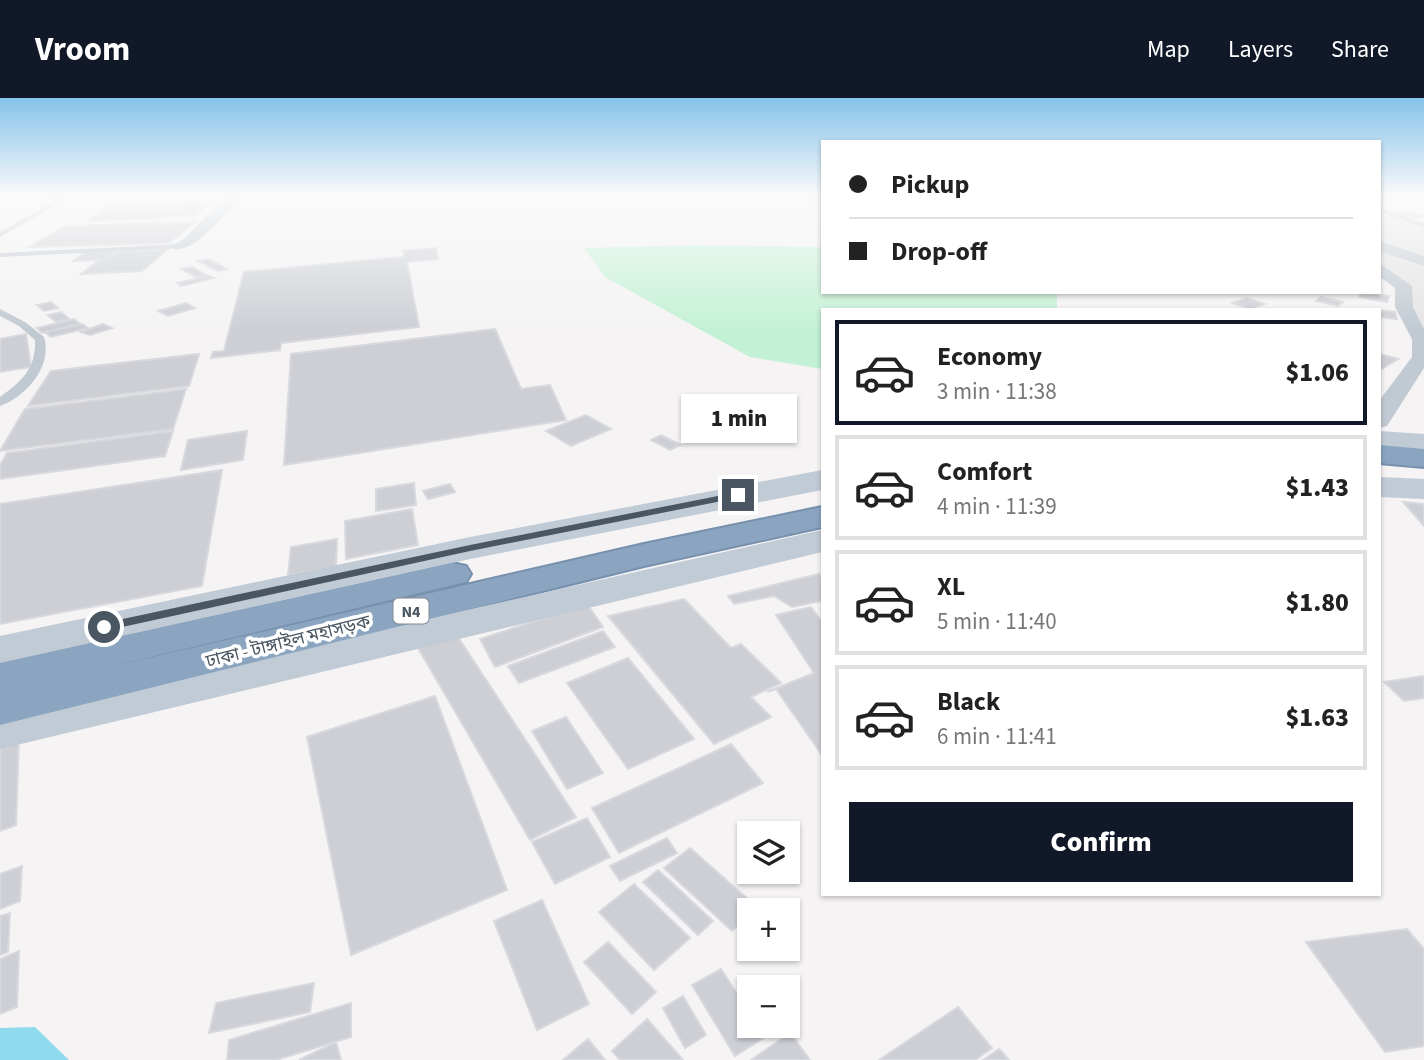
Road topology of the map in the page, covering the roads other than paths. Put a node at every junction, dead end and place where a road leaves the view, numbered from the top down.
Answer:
1 (190, 241) edge
2 (180, 246) joint
3 (1381, 247) edge
4 (0, 254) edge
5 (1424, 261) edge
6 (1381, 269) edge
7 (0, 312) edge
8 (0, 403) edge
9 (1381, 417) edge
10 (1381, 440) edge
11 (1424, 443) edge
12 (1381, 454) edge
13 (1424, 458) edge
14 (1381, 471) edge
15 (1424, 475) edge
16 (821, 480) edge
17 (1381, 487) edge
18 (1424, 489) edge
19 (821, 492) edge
20 (821, 517) edge
21 (821, 541) edge
22 (0, 650) edge
23 (0, 678) edge
24 (0, 709) edge
25 (0, 732) edge

1 - 2 street
2 - 4 lane
3 - 5 street
6 - 9 street
7 - 8 lane
10 - 11 main road
12 - 13 highway
14 - 15 highway
16 - 22 main road
17 - 18 main road
19 - 23 highway, ঢাকা - টাঙ্গাইল মহাসড়ক / N4
20 - 24 highway, ঢাকা - টাঙ্গাইল মহাসড়ক / N4
21 - 25 main road

